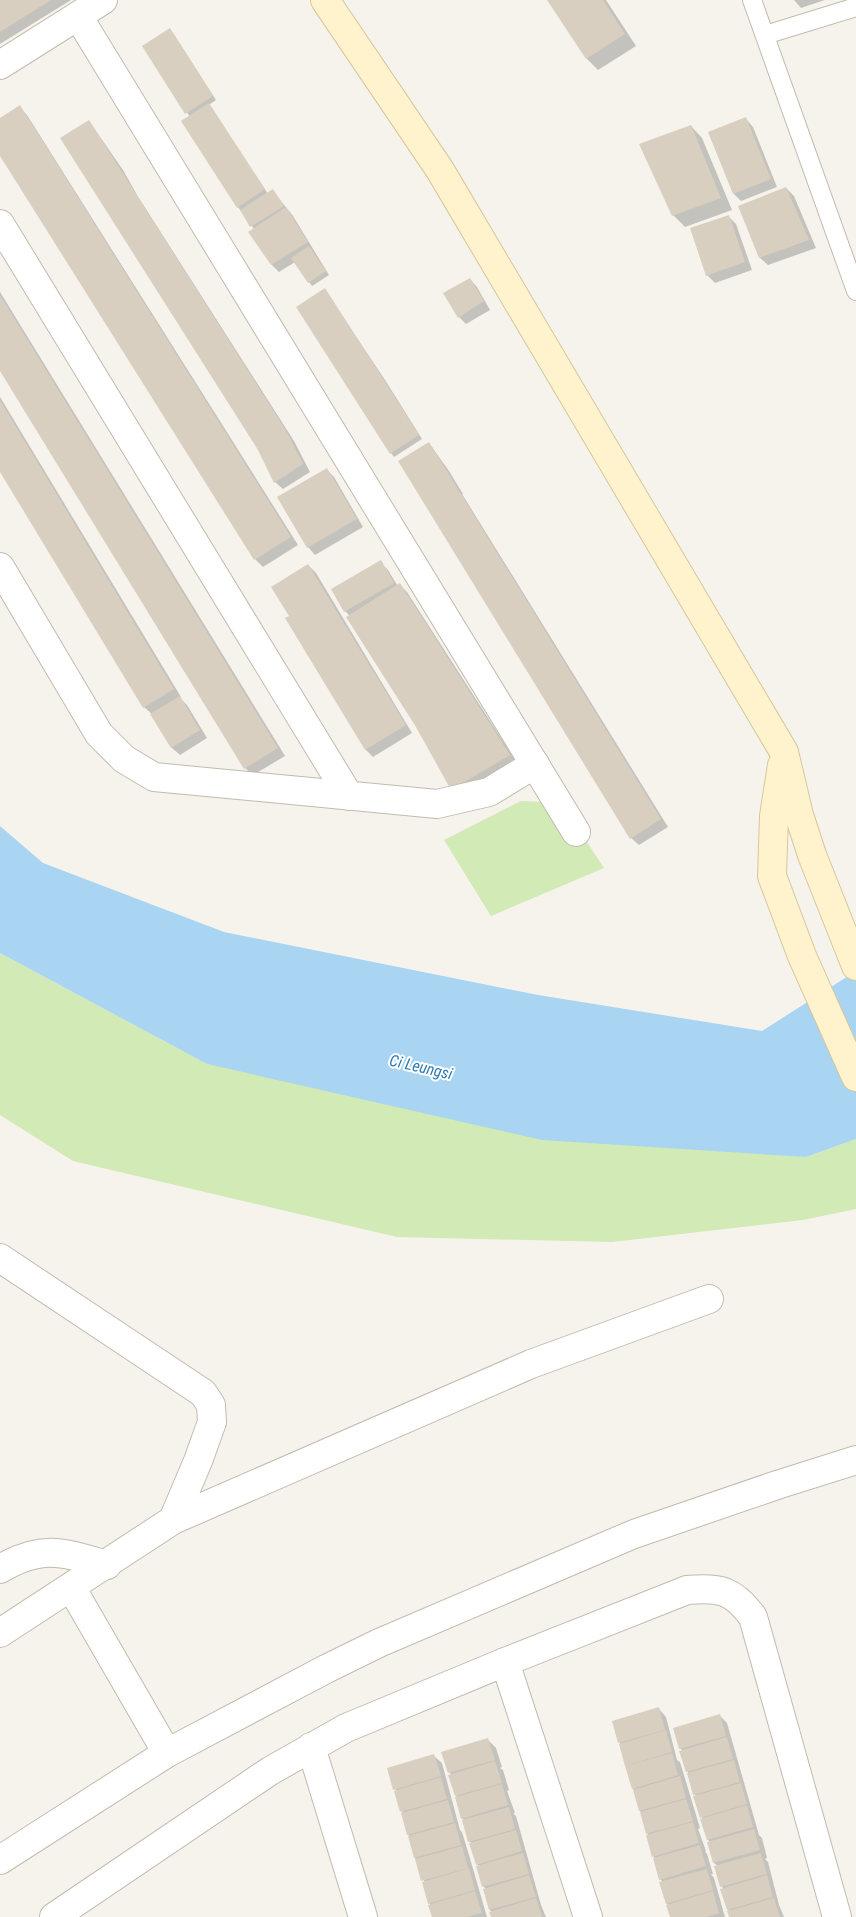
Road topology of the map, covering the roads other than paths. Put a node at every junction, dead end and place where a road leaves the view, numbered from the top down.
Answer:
1 (103, 0) edge
2 (325, 0) edge
3 (752, 0) edge
4 (856, 7) edge
5 (78, 16) junction
6 (764, 35) junction
7 (0, 65) edge
8 (0, 224) edge
9 (856, 291) edge
10 (0, 567) edge
11 (784, 752) junction
12 (535, 764) junction
13 (349, 796) junction
14 (576, 832) dead end
15 (856, 966) edge
16 (856, 1077) edge
17 (0, 1258) edge
18 (709, 1299) dead end
19 (856, 1460) edge
20 (174, 1520) junction
21 (106, 1565) junction
22 (0, 1569) edge
23 (71, 1587) junction
24 (0, 1633) edge
25 (505, 1662) junction
26 (311, 1747) junction
27 (167, 1753) junction
28 (0, 1860) edge
29 (54, 1917) edge
30 (363, 1917) edge
31 (588, 1917) edge
32 (837, 1917) edge

1 - 5 street
2 - 11 street
3 - 6 lane
4 - 6 lane
5 - 7 street
5 - 12 street
6 - 9 lane
8 - 13 street
10 - 13 street
11 - 15 street
11 - 16 street
12 - 13 street
12 - 14 street
17 - 20 street
18 - 20 street
19 - 27 street
20 - 21 street
21 - 22 street
21 - 23 street
23 - 24 street
23 - 27 street
25 - 26 street
25 - 31 street
25 - 32 street
26 - 29 street
26 - 30 street
27 - 28 street

